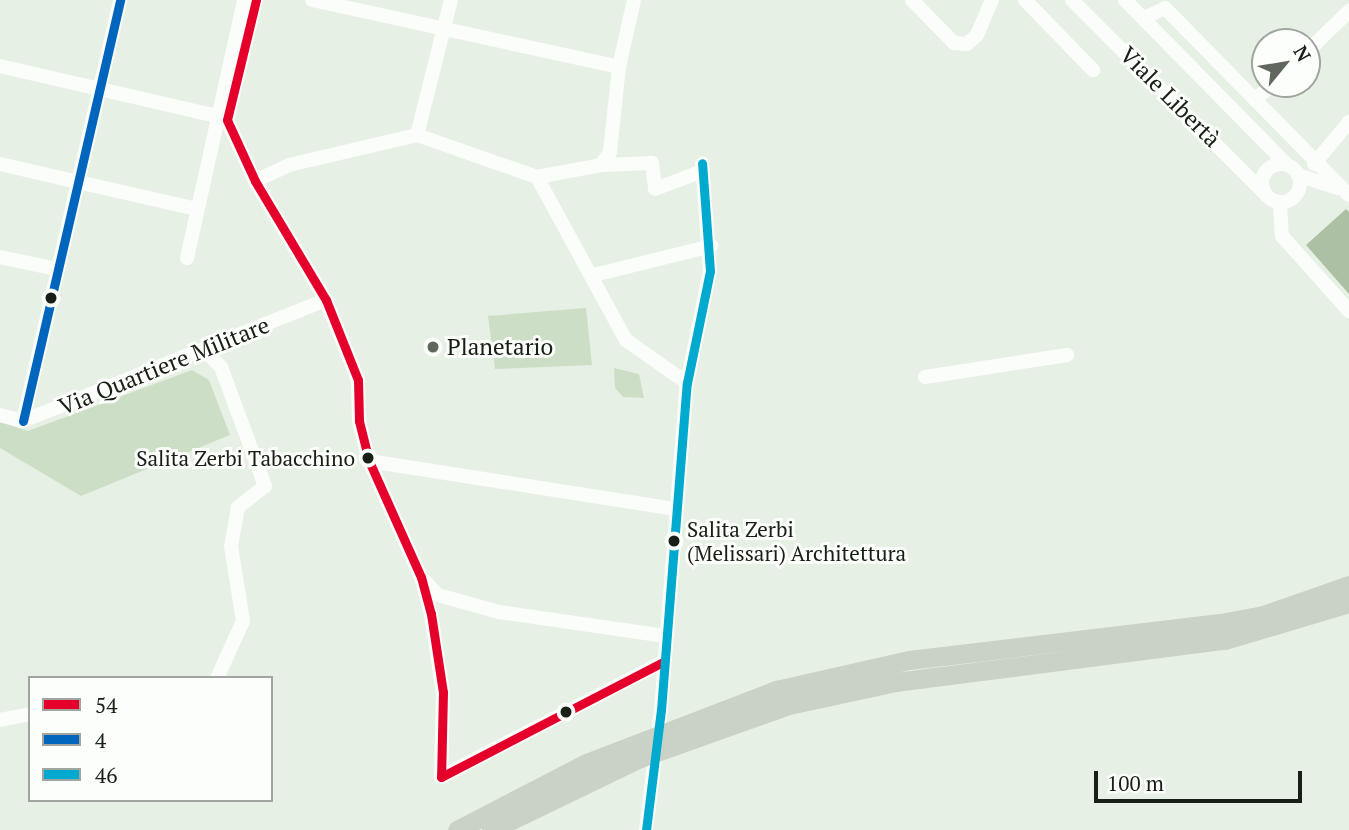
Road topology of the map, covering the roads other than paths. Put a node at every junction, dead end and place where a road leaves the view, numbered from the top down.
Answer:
1 (120, 0) edge
2 (244, 0) edge
3 (256, 0) edge
4 (312, 0) edge
5 (451, 0) edge
6 (634, 0) edge
7 (912, 0) edge
8 (992, 0) edge
9 (1025, 0) edge
10 (1072, 0) edge
11 (1125, 0) edge
12 (1349, 12) edge
13 (1144, 18) junction
14 (443, 31) junction
15 (1321, 39) edge
16 (0, 66) edge
17 (620, 67) junction
18 (1093, 70) dead end
19 (99, 89) junction
20 (1257, 98) edge
21 (1255, 100) junction
22 (217, 116) junction
23 (1349, 122) edge
24 (417, 135) junction
25 (0, 164) edge
26 (1314, 164) junction
27 (601, 165) junction
28 (1293, 170) junction
29 (537, 177) junction
30 (77, 179) junction
31 (255, 181) junction
32 (1347, 191) edge
33 (1266, 195) junction
34 (1280, 202) junction
35 (196, 209) junction
36 (711, 246) junction
37 (0, 257) edge
38 (187, 258) dead end
39 (56, 269) junction
40 (594, 275) junction
41 (326, 300) junction
42 (1349, 312) edge
43 (205, 351) junction
44 (1067, 355) dead end
45 (925, 377) dead end
46 (687, 383) junction
47 (0, 415) edge
48 (23, 421) junction
49 (369, 461) junction
50 (676, 509) junction
51 (421, 577) junction
52 (1349, 586) edge
53 (1349, 603) edge
54 (665, 636) junction
55 (661, 663) junction
56 (218, 676) edge
57 (28, 714) edge
58 (0, 720) edge
59 (641, 749) junction
60 (457, 830) edge
61 (491, 830) edge
62 (646, 830) edge

1 - 19 street
2 - 22 street
3 - 31 street
4 - 14 street
5 - 14 street
6 - 17 street
7 - 8 street
9 - 18 street
10 - 33 street, Viale Libertà
11 - 13 street, Viale Libertà
12 - 15 street
13 - 21 street
13 - 28 street, Viale Libertà
14 - 17 street
14 - 24 street
16 - 19 street
17 - 27 street
19 - 22 street
19 - 30 street
20 - 21 street
21 - 26 street
22 - 35 street
23 - 26 street
24 - 29 street
24 - 31 street
25 - 30 street
26 - 32 street
27 - 29 street
27 - 36 street
28 - 32 street
28 - 33 street
28 - 34 street
29 - 40 street
30 - 35 street
30 - 39 street
31 - 41 street
33 - 34 street
34 - 42 street
35 - 38 street
36 - 40 street
36 - 46 street
37 - 39 street
39 - 48 street
40 - 46 street
41 - 43 street, Via Quartiere Militare
41 - 49 street
43 - 48 street, Via Quartiere Militare
43 - 56 street
44 - 45 street
46 - 50 street
47 - 48 street
49 - 50 street
49 - 51 street
50 - 54 street
51 - 54 street
51 - 55 street
52 - 59 highway
53 - 59 highway
54 - 55 street
55 - 62 street
57 - 58 street
59 - 60 highway
59 - 61 highway

